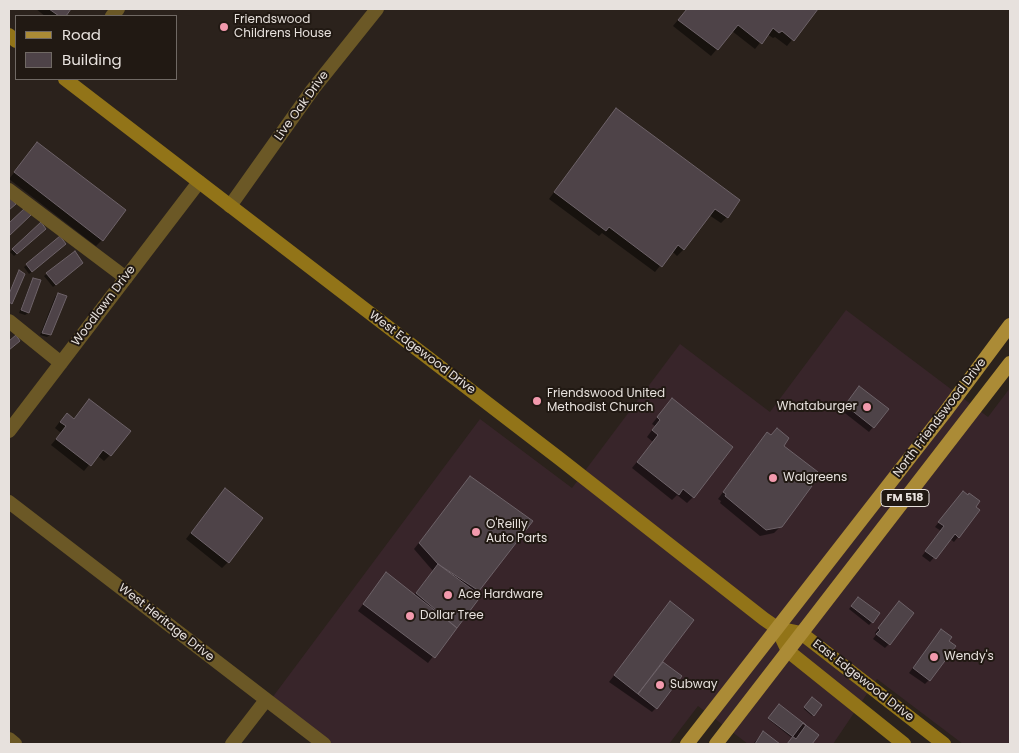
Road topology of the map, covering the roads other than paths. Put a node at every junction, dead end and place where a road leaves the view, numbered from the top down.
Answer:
1 (376, 9) edge
2 (66, 80) edge
3 (199, 182) junction
4 (9, 190) edge
5 (230, 206) junction
6 (126, 278) junction
7 (9, 320) edge
8 (1010, 325) edge
9 (61, 363) junction
10 (1010, 364) edge
11 (946, 412) junction
12 (961, 426) junction
13 (10, 428) edge
14 (9, 502) edge
15 (777, 628) junction
16 (801, 633) junction
17 (788, 651) junction
18 (266, 700) junction
19 (9, 739) edge
20 (15, 744) edge
21 (232, 744) edge
22 (324, 744) edge
23 (687, 744) edge
24 (716, 744) edge
25 (904, 744) edge
26 (944, 744) edge

1 - 5 street, Live Oak Drive
2 - 3 main road, West Edgewood Drive
3 - 5 main road, West Edgewood Drive
3 - 6 street, Woodlawn Drive
4 - 6 street
5 - 15 main road, West Edgewood Drive
6 - 9 street, Woodlawn Drive
7 - 9 street
8 - 11 main road, North Friendswood Drive / FM 518
9 - 13 street, Woodlawn Drive
10 - 12 main road, North Friendswood Drive / FM 518
11 - 12 main road
11 - 15 main road, North Friendswood Drive / FM 518
12 - 16 main road, North Friendswood Drive / FM 518
14 - 18 street, West Heritage Drive
15 - 16 main road, East Edgewood Drive
15 - 17 main road
15 - 23 main road, FM 518
16 - 17 main road, FM 518
16 - 26 main road, East Edgewood Drive
17 - 24 main road, FM 518
17 - 25 main road
18 - 21 street
18 - 22 street, West Heritage Drive
19 - 20 street

